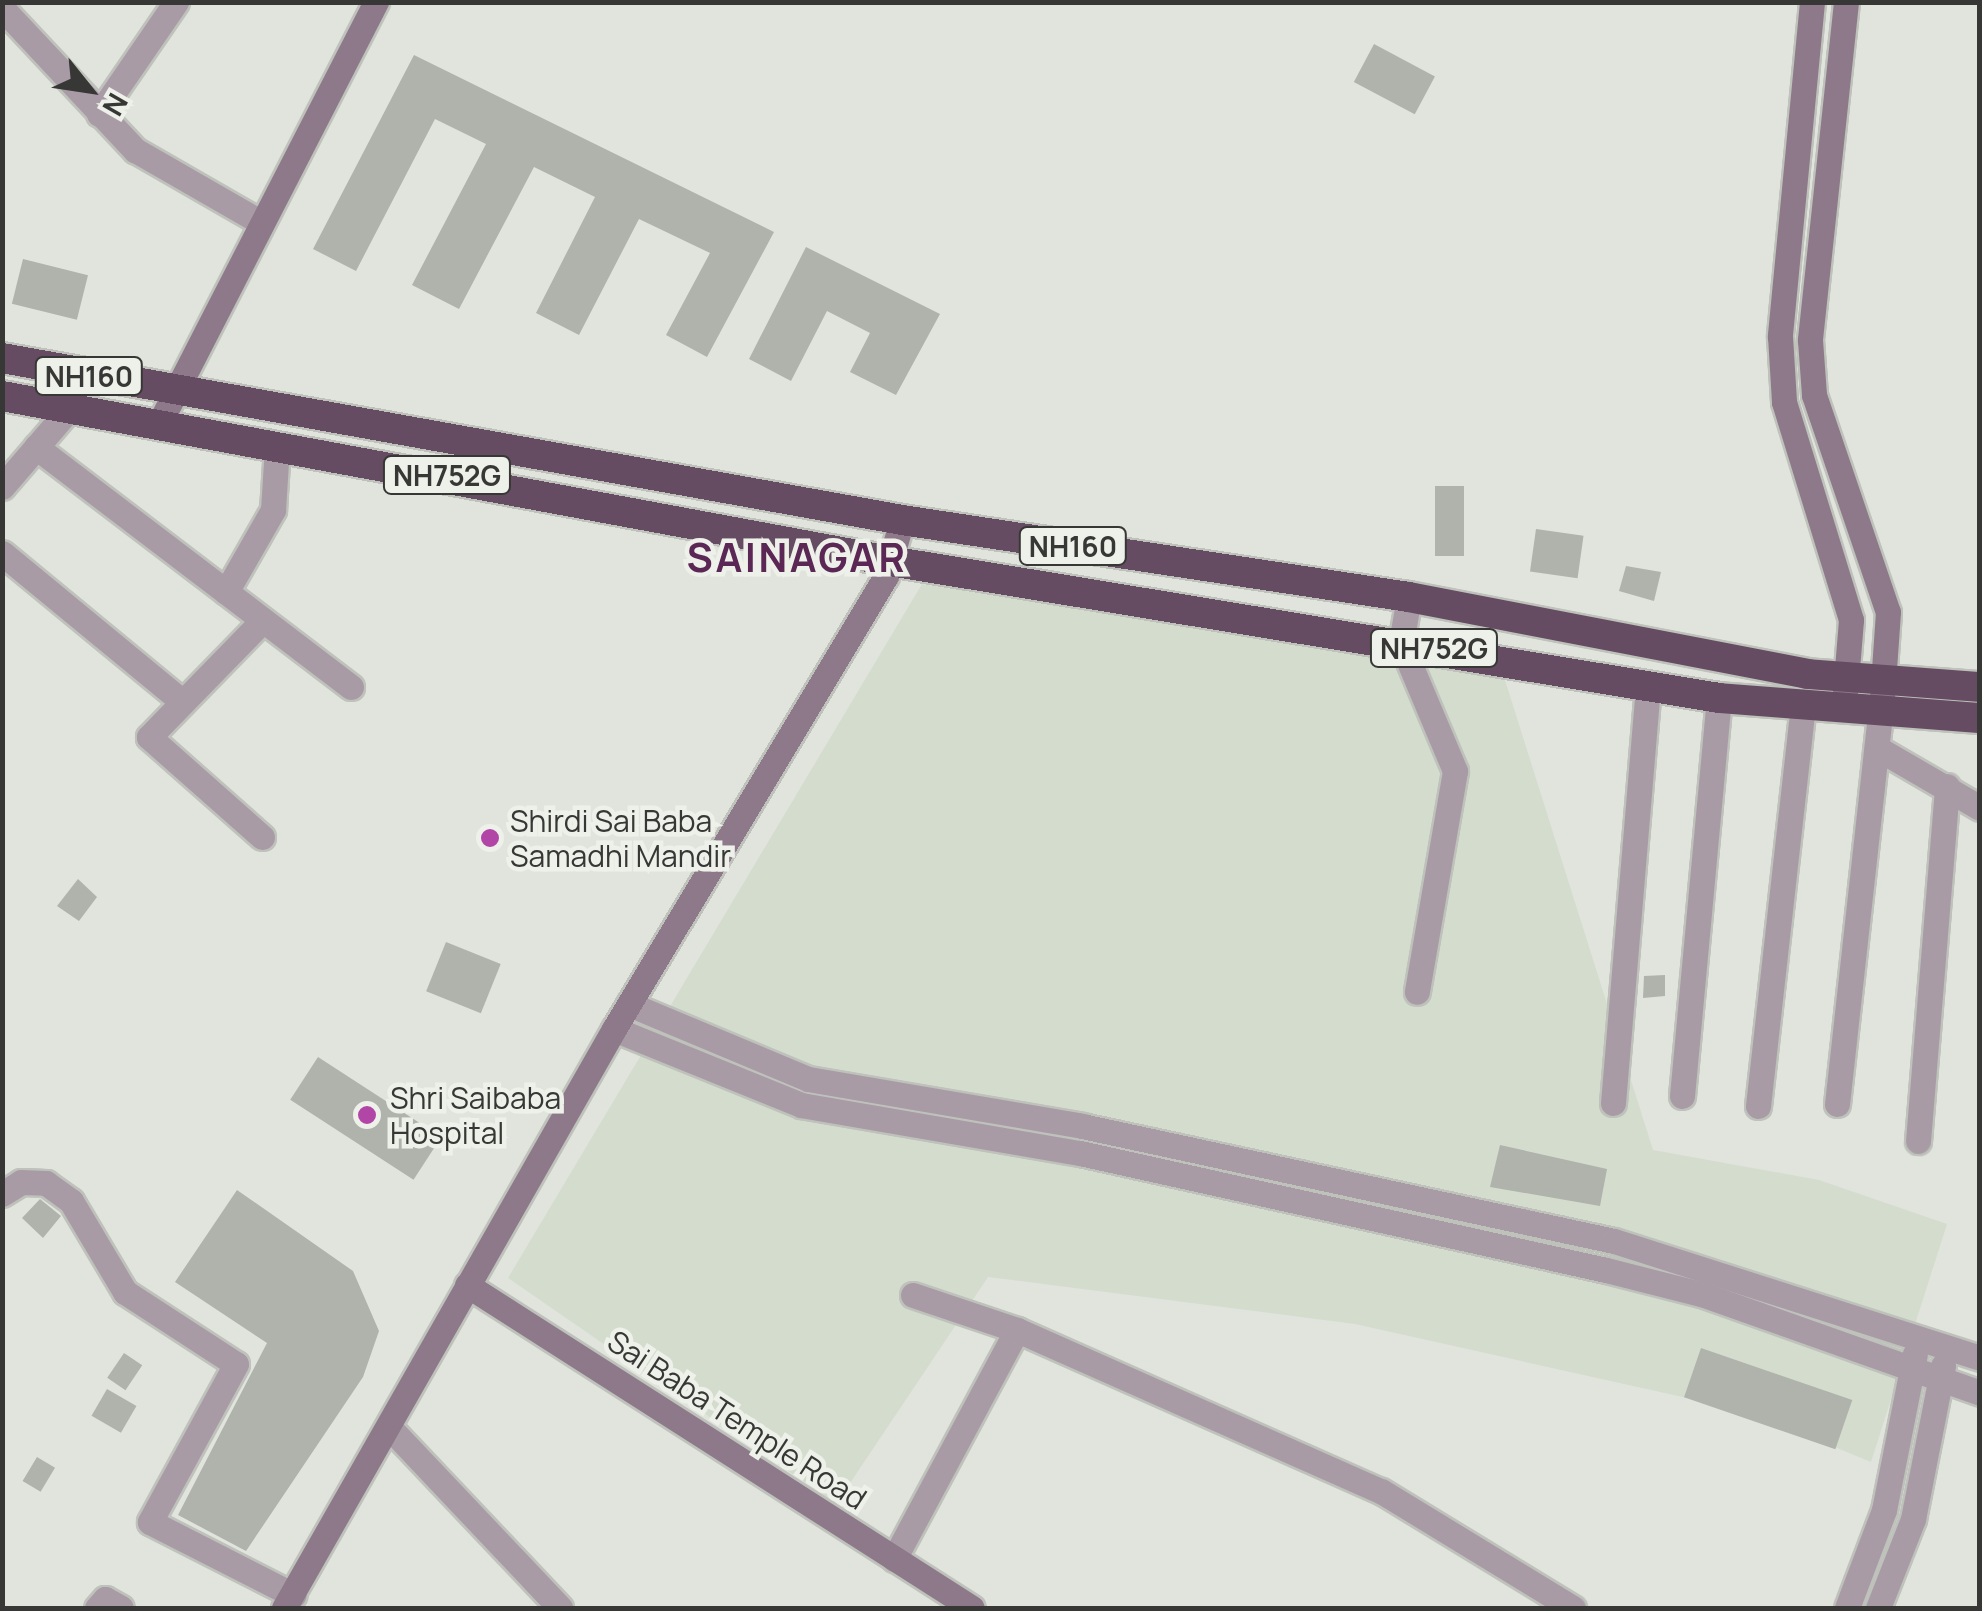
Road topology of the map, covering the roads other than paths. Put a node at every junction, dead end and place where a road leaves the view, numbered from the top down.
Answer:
1 (176, 2) edge
2 (376, 2) edge
3 (1812, 2) edge
4 (1846, 2) edge
5 (2, 8) edge
6 (99, 114) junction
7 (262, 224) junction
8 (2, 358) edge
9 (176, 391) junction
10 (2, 396) edge
11 (70, 408) junction
12 (159, 424) junction
13 (277, 446) junction
14 (36, 447) junction
15 (2, 487) edge
16 (902, 520) junction
17 (2, 553) edge
18 (890, 561) junction
19 (226, 592) junction
20 (1409, 597) junction
21 (263, 620) junction
22 (1401, 643) junction
23 (1847, 680) junction
24 (1884, 684) junction
25 (1648, 686) junction
26 (351, 687) dead end
27 (1980, 687) edge
28 (1719, 698) junction
29 (183, 702) junction
30 (1803, 708) junction
31 (1842, 712) junction
32 (1880, 717) junction
33 (1980, 718) edge
34 (1877, 748) junction
35 (1948, 786) junction
36 (1980, 808) edge
37 (262, 837) dead end
38 (1417, 992) dead end
39 (629, 1004) junction
40 (614, 1029) junction
41 (1682, 1096) dead end
42 (1614, 1102) dead end
43 (1837, 1104) dead end
44 (1758, 1106) dead end
45 (1918, 1141) dead end
46 (2, 1194) edge
47 (467, 1285) junction
48 (913, 1295) dead end
49 (1017, 1330) junction
50 (1918, 1337) junction
51 (1946, 1346) junction
52 (1980, 1358) edge
53 (1912, 1370) junction
54 (1941, 1380) junction
55 (1980, 1393) edge
56 (390, 1427) junction
57 (894, 1559) junction
58 (288, 1602) edge
59 (97, 1608) edge
60 (120, 1608) edge
61 (560, 1608) edge
62 (972, 1608) edge
63 (1574, 1608) edge
64 (1847, 1608) edge
65 (1878, 1608) edge

1 - 6 street
2 - 7 street
3 - 23 street
4 - 24 street
5 - 6 street
6 - 7 street
7 - 9 street
8 - 9 highway, NH160
9 - 12 street
9 - 16 highway, NH160
10 - 11 highway, NH752G
11 - 12 highway, NH752G
11 - 14 street
12 - 13 highway, NH752G
13 - 18 highway, NH752G
13 - 19 street
14 - 15 street
14 - 19 street
16 - 18 street
16 - 20 highway, NH160
17 - 29 street
18 - 22 highway, NH752G
18 - 39 street
19 - 21 street
20 - 22 street
20 - 23 highway, NH160
21 - 26 street
21 - 29 street
22 - 25 highway, NH752G
22 - 38 street
23 - 24 highway, NH160
23 - 31 street
24 - 27 highway, NH160
24 - 32 street
25 - 28 highway, NH752G
25 - 42 street
28 - 30 highway, NH752G
28 - 41 street
29 - 37 street
30 - 31 highway, NH752G
30 - 44 street
31 - 32 highway, NH752G
32 - 33 highway, NH752G
32 - 34 street
34 - 35 street
34 - 43 street
35 - 36 street
35 - 45 street
39 - 40 street
39 - 50 street
40 - 47 street
40 - 53 street
46 - 58 street
47 - 56 street
47 - 57 street, Sai Baba Temple Road
48 - 49 street
49 - 57 street
49 - 63 street
50 - 51 street
50 - 53 street
51 - 52 street
51 - 54 street
53 - 54 street
53 - 64 street
54 - 55 street
54 - 65 street
56 - 58 street
56 - 61 street
57 - 62 street, Sai Baba Temple Road
59 - 60 street

